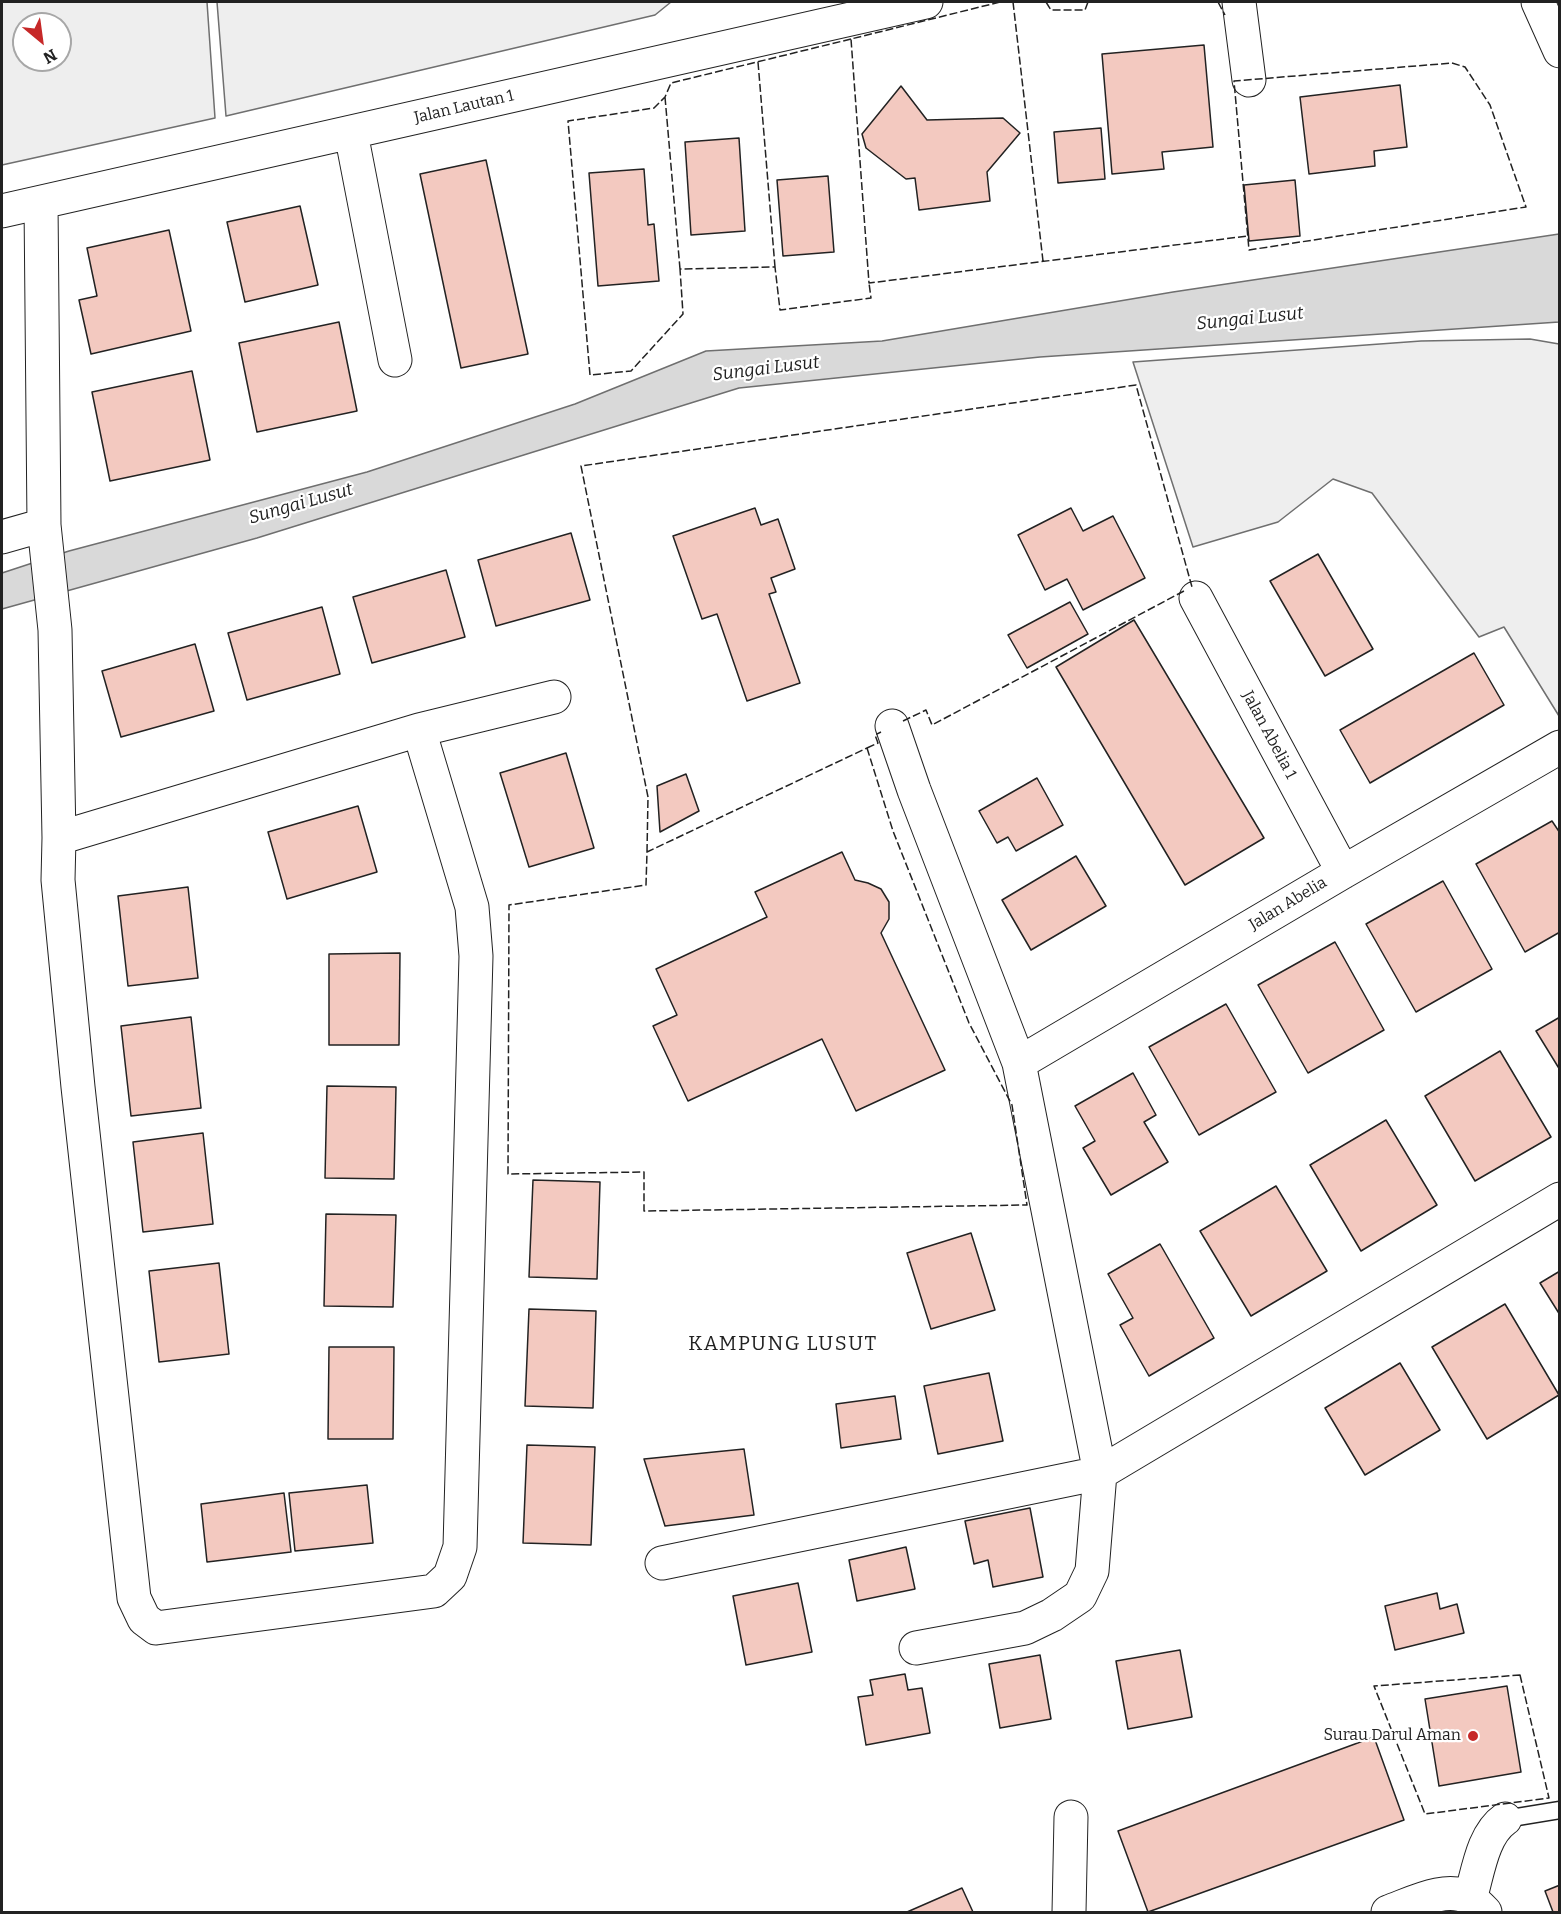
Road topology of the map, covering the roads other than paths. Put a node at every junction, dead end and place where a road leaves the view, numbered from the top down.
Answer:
1 (926, 2) edge
2 (1239, 2) edge
3 (1538, 2) edge
4 (1560, 51) edge
5 (1249, 80) dead end
6 (351, 133) junction
7 (41, 203) junction
8 (2, 211) edge
9 (395, 360) dead end
10 (45, 536) junction
11 (2, 537) edge
12 (1196, 598) dead end
13 (554, 697) dead end
14 (892, 726) dead end
15 (419, 730) junction
16 (1560, 747) edge
17 (59, 838) junction
18 (1343, 872) junction
19 (1019, 1063) junction
20 (1560, 1199) edge
21 (1101, 1473) junction
22 (662, 1563) dead end
23 (916, 1648) dead end
24 (1560, 1810) edge
25 (1071, 1817) dead end
26 (1505, 1819) joint
27 (1478, 1906) edge
28 (1069, 1912) edge
29 (1388, 1912) edge

1 - 6 street, Jalan Lautan 1
2 - 5 street
3 - 4 street
6 - 7 street, Jalan Lautan 1
6 - 9 street
7 - 8 street, Jalan Lautan 1
7 - 10 street
10 - 11 street
10 - 17 street
12 - 18 street, Jalan Abelia 1
13 - 15 street
14 - 19 street
15 - 17 street
15 - 17 street
16 - 18 street, Jalan Abelia
18 - 19 street, Jalan Abelia
19 - 21 street
20 - 21 street
21 - 22 street
21 - 23 street
24 - 26 lane
25 - 28 street
26 - 27 street
27 - 29 street

